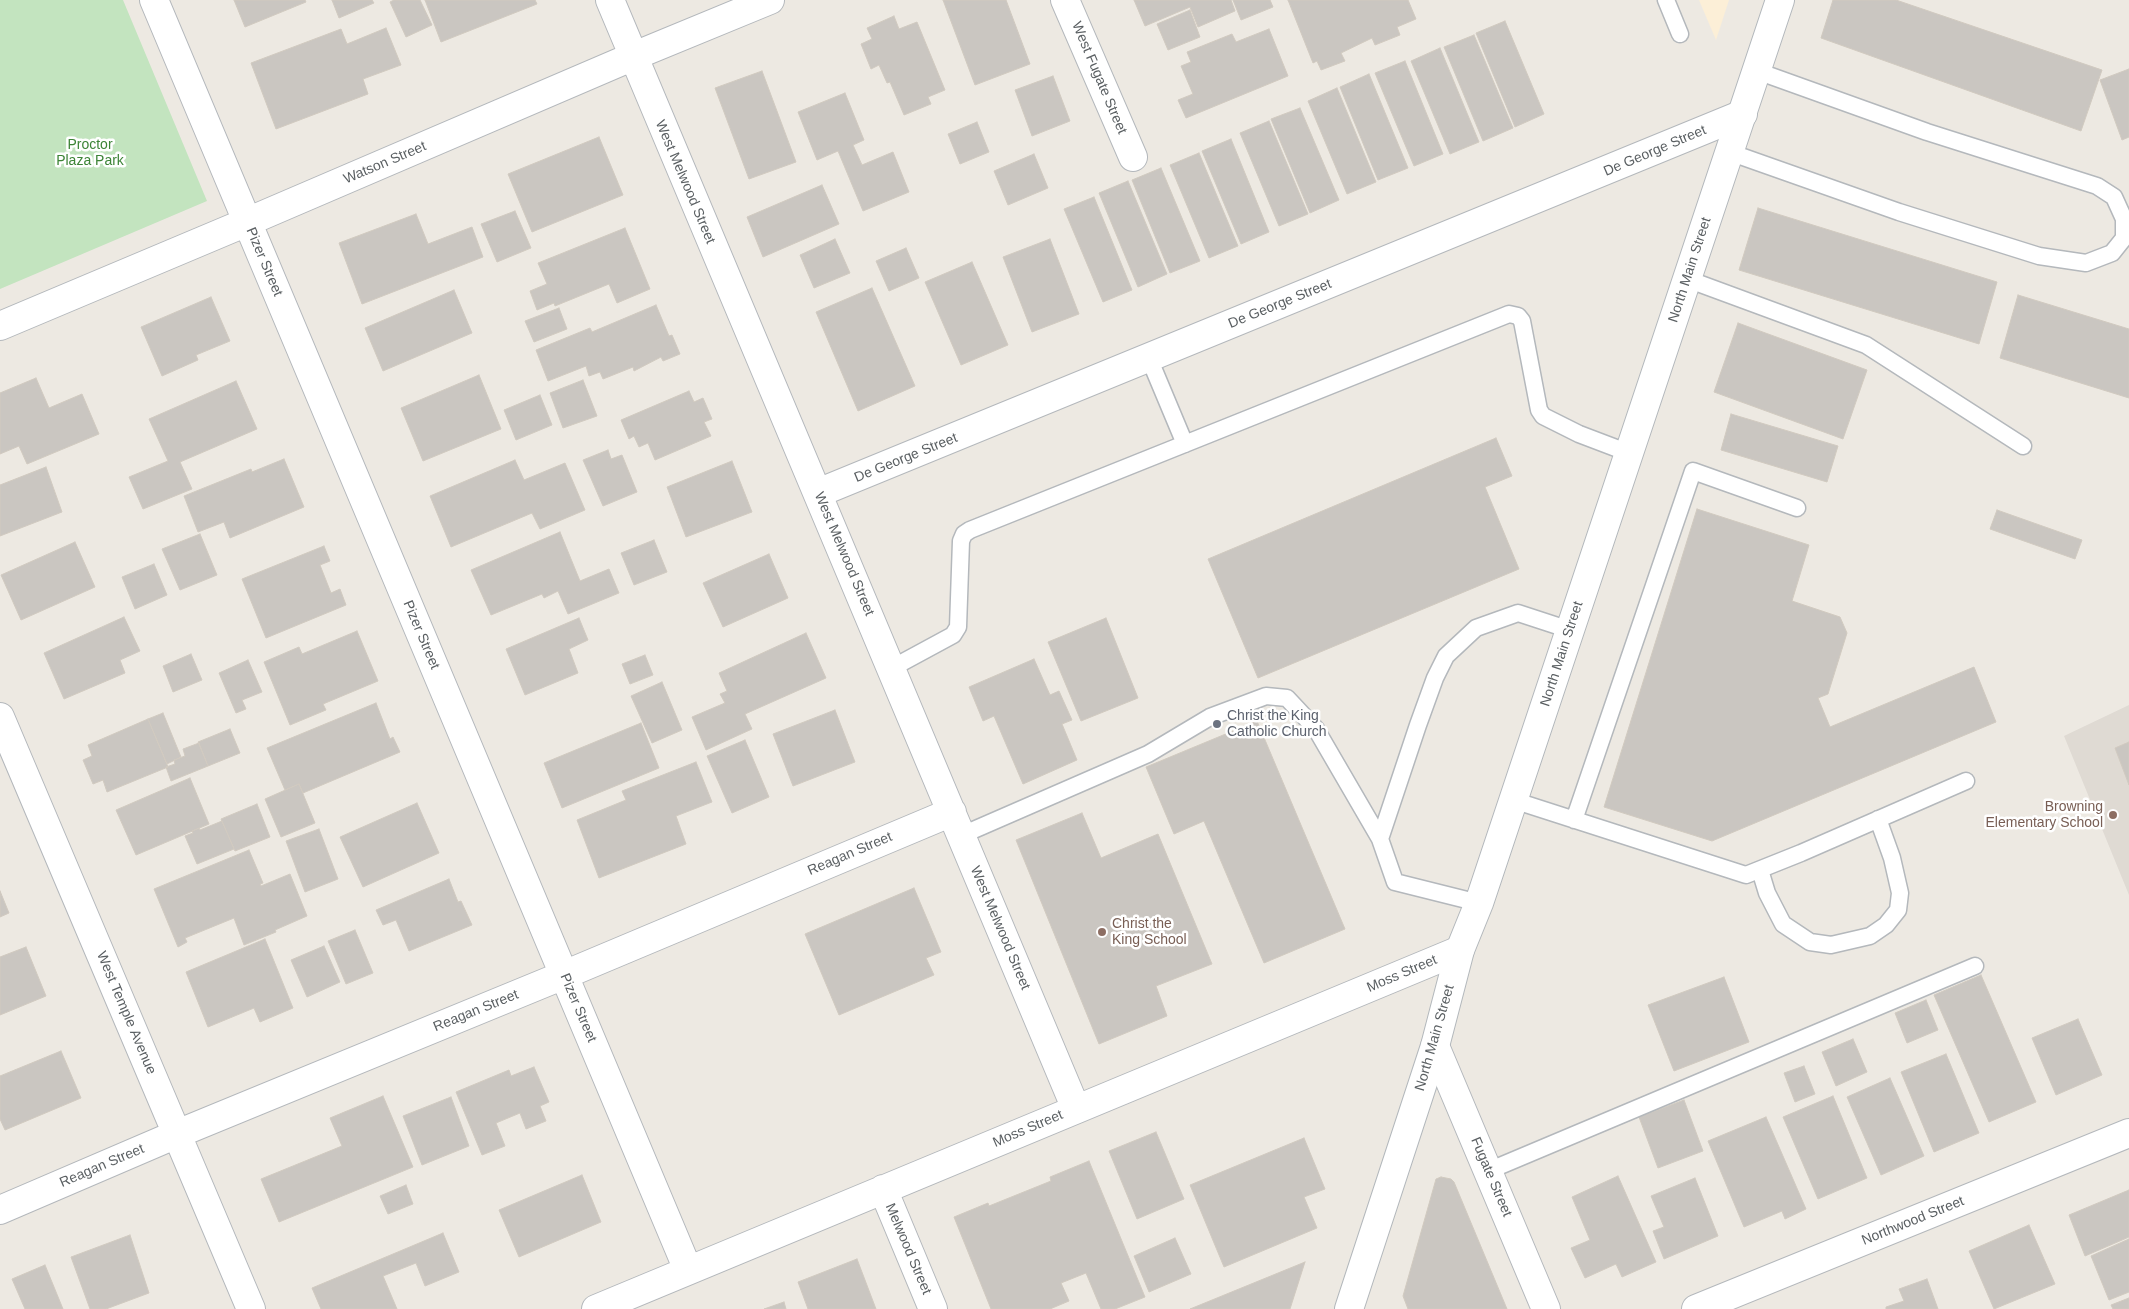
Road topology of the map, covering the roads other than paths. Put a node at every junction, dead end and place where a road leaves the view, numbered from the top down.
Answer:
1 (154, 0) edge
2 (610, 0) edge
3 (770, 0) edge
4 (1065, 0) edge
5 (1666, 0) edge
6 (1780, 0) edge
7 (1680, 34) dead end
8 (634, 56) junction
9 (1757, 71) junction
10 (1742, 114) junction
11 (1729, 152) junction
12 (1133, 157) dead end
13 (247, 222) junction
14 (1687, 278) junction
15 (0, 326) edge
16 (1149, 358) junction
17 (1185, 444) junction
18 (2023, 446) dead end
19 (1629, 454) junction
20 (818, 493) junction
21 (1797, 508) dead end
22 (1570, 630) junction
23 (892, 668) junction
24 (0, 717) edge
25 (1966, 781) dead end
26 (1513, 800) junction
27 (1878, 819) junction
28 (1574, 820) junction
29 (957, 824) junction
30 (1380, 839) junction
31 (1760, 870) junction
32 (1479, 903) junction
33 (1460, 950) junction
34 (1975, 966) dead end
35 (564, 975) junction
36 (1435, 1046) junction
37 (1076, 1109) junction
38 (2129, 1132) edge
39 (177, 1134) junction
40 (1488, 1171) junction
41 (883, 1190) junction
42 (0, 1210) edge
43 (688, 1270) junction
44 (251, 1309) edge
45 (596, 1309) edge
46 (933, 1309) edge
47 (1349, 1309) edge
48 (1546, 1309) edge
49 (1696, 1309) edge

1 - 13 street, Pizer Street
2 - 8 street, West Melwood Street
3 - 8 street, Watson Street
4 - 12 street, West Fugate Street
5 - 7 lane
6 - 9 street, North Main Street
8 - 13 street, Watson Street
8 - 20 street, West Melwood Street
9 - 10 street, North Main Street
9 - 11 lane
10 - 11 street, North Main Street
10 - 16 street, De George Street
11 - 14 street, North Main Street
13 - 15 street, Watson Street
13 - 35 street, Pizer Street
14 - 18 lane
14 - 19 street, North Main Street
16 - 17 lane
16 - 20 street, De George Street
17 - 19 lane
17 - 23 lane
19 - 22 street, North Main Street
20 - 23 street, West Melwood Street
21 - 28 lane
22 - 26 street, North Main Street
22 - 30 lane
23 - 29 street, West Melwood Street
24 - 39 street, West Temple Avenue
25 - 27 lane
26 - 28 lane
26 - 32 street, North Main Street
27 - 31 lane
27 - 31 lane
28 - 31 lane
29 - 30 lane
29 - 35 street, Reagan Street
29 - 37 street, West Melwood Street
30 - 32 lane
32 - 33 street, North Main Street
33 - 36 street, North Main Street
33 - 37 street, Moss Street
34 - 40 lane
35 - 39 street, Reagan Street
35 - 43 street, Pizer Street
36 - 40 street, Fugate Street
36 - 47 street, North Main Street
37 - 41 street, Moss Street
38 - 49 street, Northwood Street
39 - 42 street, Reagan Street
39 - 44 street, West Temple Avenue
40 - 48 street, Fugate Street
41 - 43 street, Moss Street
41 - 46 street, Melwood Street
43 - 45 street, Moss Street

